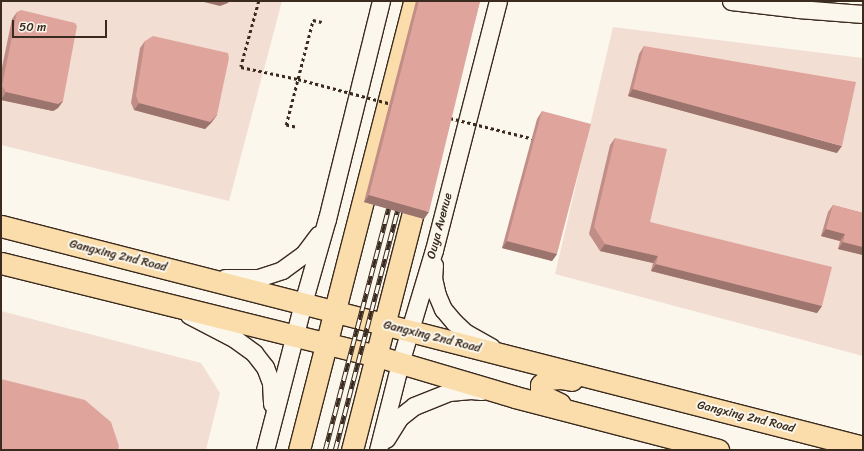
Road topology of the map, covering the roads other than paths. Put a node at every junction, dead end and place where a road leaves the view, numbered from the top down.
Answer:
1 (381, 1) edge
2 (414, 1) edge
3 (498, 1) edge
4 (731, 1) edge
5 (836, 1) edge
6 (863, 3) edge
7 (863, 14) edge
8 (424, 168) edge
9 (327, 219) junction
10 (1, 226) edge
11 (434, 250) junction
12 (137, 261) junction
13 (1, 263) edge
14 (200, 276) junction
15 (94, 286) junction
16 (158, 302) junction
17 (303, 303) junction
18 (334, 312) junction
19 (385, 325) junction
20 (410, 331) junction
21 (294, 335) junction
22 (325, 344) junction
23 (377, 356) junction
24 (524, 361) junction
25 (400, 363) junction
26 (632, 388) junction
27 (515, 397) junction
28 (610, 422) junction
29 (269, 434) junction
30 (863, 447) edge
31 (265, 450) edge
32 (299, 450) edge
33 (352, 450) edge
34 (380, 450) edge
35 (718, 450) edge

1 - 9 street
2 - 18 main road
3 - 11 street, Ouya Avenue
4 - 7 street
5 - 6 street
8 - 19 main road
9 - 14 street
9 - 17 street
10 - 12 main road, Gangxing 2nd Road
11 - 20 street, Ouya Avenue
11 - 24 street
12 - 14 main road, Gangxing 2nd Road
12 - 15 main road
13 - 15 main road
14 - 17 main road, Gangxing 2nd Road
15 - 16 main road
16 - 21 main road
16 - 29 street
17 - 18 main road, Gangxing 2nd Road
17 - 21 street
18 - 19 main road, Gangxing 2nd Road
18 - 22 main road
19 - 20 main road, Gangxing 2nd Road
19 - 23 main road
20 - 24 main road, Gangxing 2nd Road
20 - 25 street, Ouya Avenue
21 - 22 main road
21 - 29 street
22 - 23 main road
22 - 32 main road
23 - 25 main road
23 - 33 main road
24 - 26 main road, Gangxing 2nd Road
25 - 27 main road
25 - 34 street, Ouya Avenue
26 - 28 main road
26 - 30 main road, Gangxing 2nd Road
27 - 28 main road
27 - 34 street
28 - 35 main road
29 - 31 street

